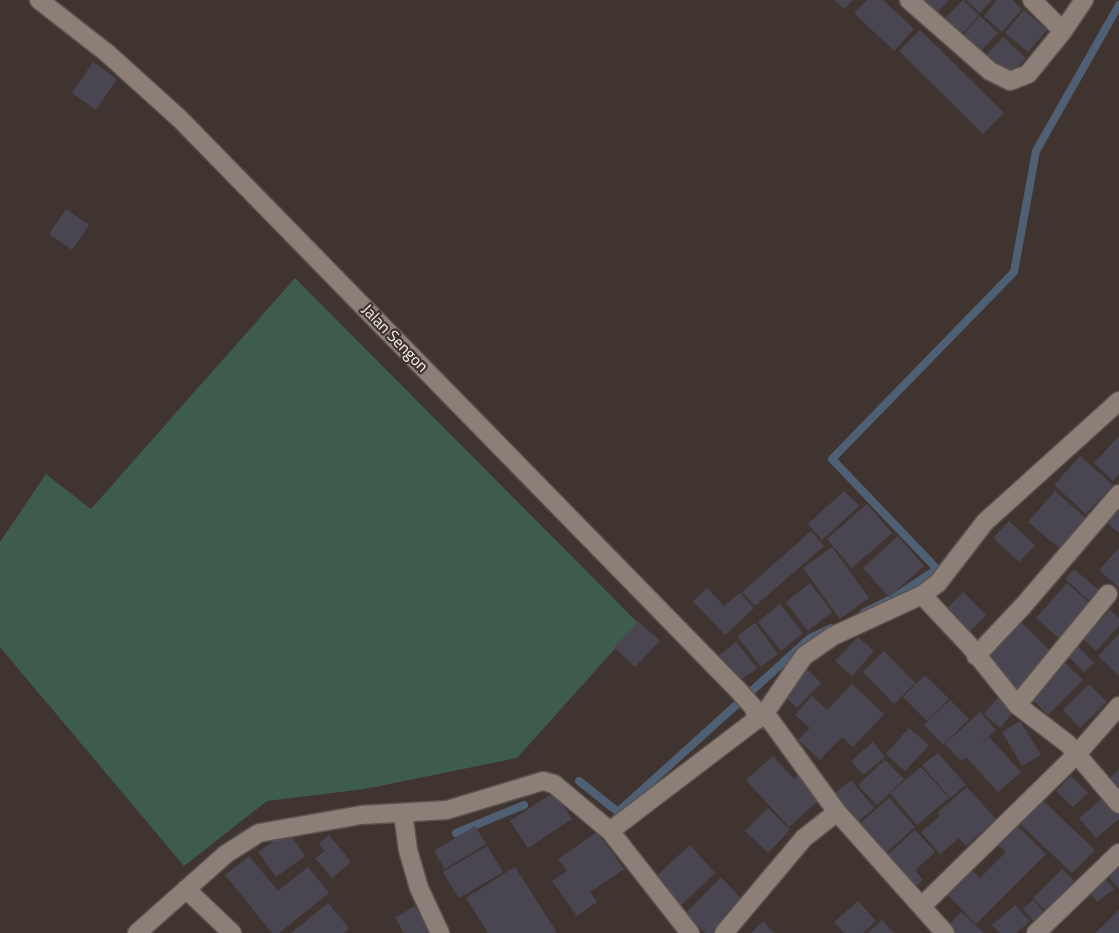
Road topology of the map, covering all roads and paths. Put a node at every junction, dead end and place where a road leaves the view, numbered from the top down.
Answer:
1 (39, 0) edge
2 (909, 0) edge
3 (1032, 0) edge
4 (1084, 0) edge
5 (1063, 31) junction
6 (1119, 401) edge
7 (1119, 494) edge
8 (1108, 594) dead end
9 (922, 595) junction
10 (976, 656) junction
11 (1017, 705) junction
12 (1119, 706) edge
13 (759, 714) junction
14 (1077, 754) junction
15 (1119, 804) edge
16 (837, 812) junction
17 (403, 813) junction
18 (610, 831) junction
19 (1119, 853) edge
20 (186, 889) junction
21 (923, 905) junction
22 (137, 933) edge
23 (232, 933) edge
24 (440, 933) edge
25 (690, 933) edge
26 (724, 933) edge
27 (945, 933) edge
28 (1036, 933) edge

1 - 13 street, Jalan Sengon
2 - 5 street
3 - 5 street
4 - 5 street
6 - 9 street
7 - 10 street
8 - 11 street
9 - 10 street
9 - 13 street
10 - 11 street
11 - 14 street
12 - 14 street
13 - 16 street, Jalan Sengon
13 - 18 street
14 - 15 street
14 - 21 street
16 - 21 street, Jalan Sengon
16 - 26 street
17 - 18 street
17 - 20 street
17 - 24 street
18 - 25 street
19 - 28 street
20 - 22 street
20 - 23 street
21 - 27 street, Jalan Sengon

